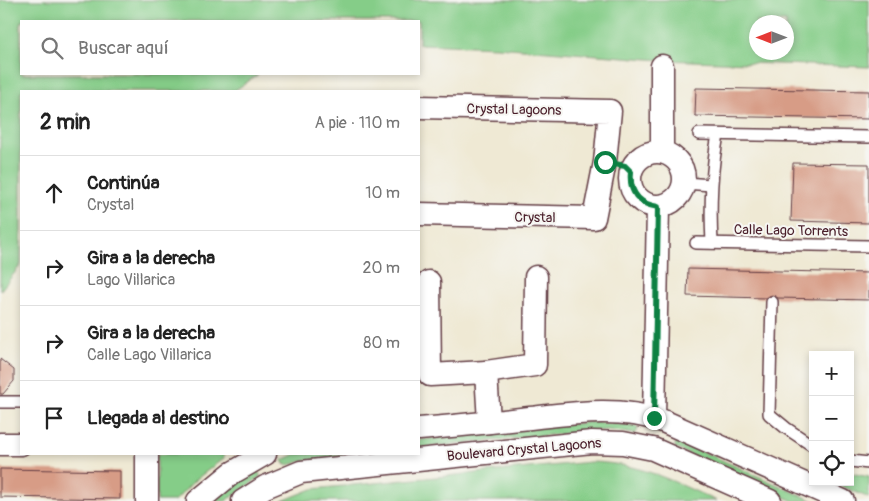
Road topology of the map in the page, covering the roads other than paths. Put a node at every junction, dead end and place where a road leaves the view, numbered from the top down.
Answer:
1 (662, 66) dead end
2 (420, 106) edge
3 (610, 111) joint
4 (699, 134) dead end
5 (718, 134) junction
6 (869, 137) edge
7 (662, 152) junction
8 (605, 162) junction
9 (631, 172) junction
10 (685, 183) junction
11 (711, 185) junction
12 (658, 207) junction
13 (420, 214) edge
14 (696, 243) dead end
15 (712, 243) junction
16 (869, 246) edge
17 (536, 277) dead end
18 (429, 282) dead end
19 (772, 302) dead end
20 (486, 372) junction
21 (0, 402) edge
22 (20, 402) edge
23 (658, 419) junction
24 (489, 422) junction
25 (420, 429) edge
26 (809, 443) edge
27 (0, 444) edge
28 (20, 444) edge
29 (653, 449) junction
30 (147, 455) edge
31 (263, 455) edge
32 (272, 455) edge
33 (854, 461) edge
34 (869, 463) edge
35 (809, 476) edge
36 (283, 479) junction
37 (823, 486) edge
38 (147, 501) edge
39 (198, 501) edge
40 (243, 501) edge
41 (770, 501) edge
42 (843, 501) edge

1 - 7 street
2 - 3 street, Crystal Lagoons
3 - 8 street, Crystal
4 - 5 lane
5 - 6 lane
5 - 11 lane
7 - 9 street
7 - 10 street
8 - 9 street
8 - 13 street, Crystal
9 - 12 street
10 - 11 lane
10 - 12 street
11 - 15 lane
12 - 23 street
14 - 15 lane, Calle Lago Torrents
15 - 16 lane, Calle Lago Torrents
17 - 20 street
18 - 20 street
19 - 26 lane
20 - 24 street
21 - 22 lane
23 - 24 street
23 - 29 street
23 - 35 street
24 - 25 street
27 - 28 street
29 - 36 street, Boulevard Crystal Lagoons
29 - 41 street, Boulevard Crystal Lagoons
30 - 38 street
31 - 39 street
32 - 36 street
33 - 34 lane
36 - 40 street, Boulevard Crystal Lagoons
37 - 42 street

